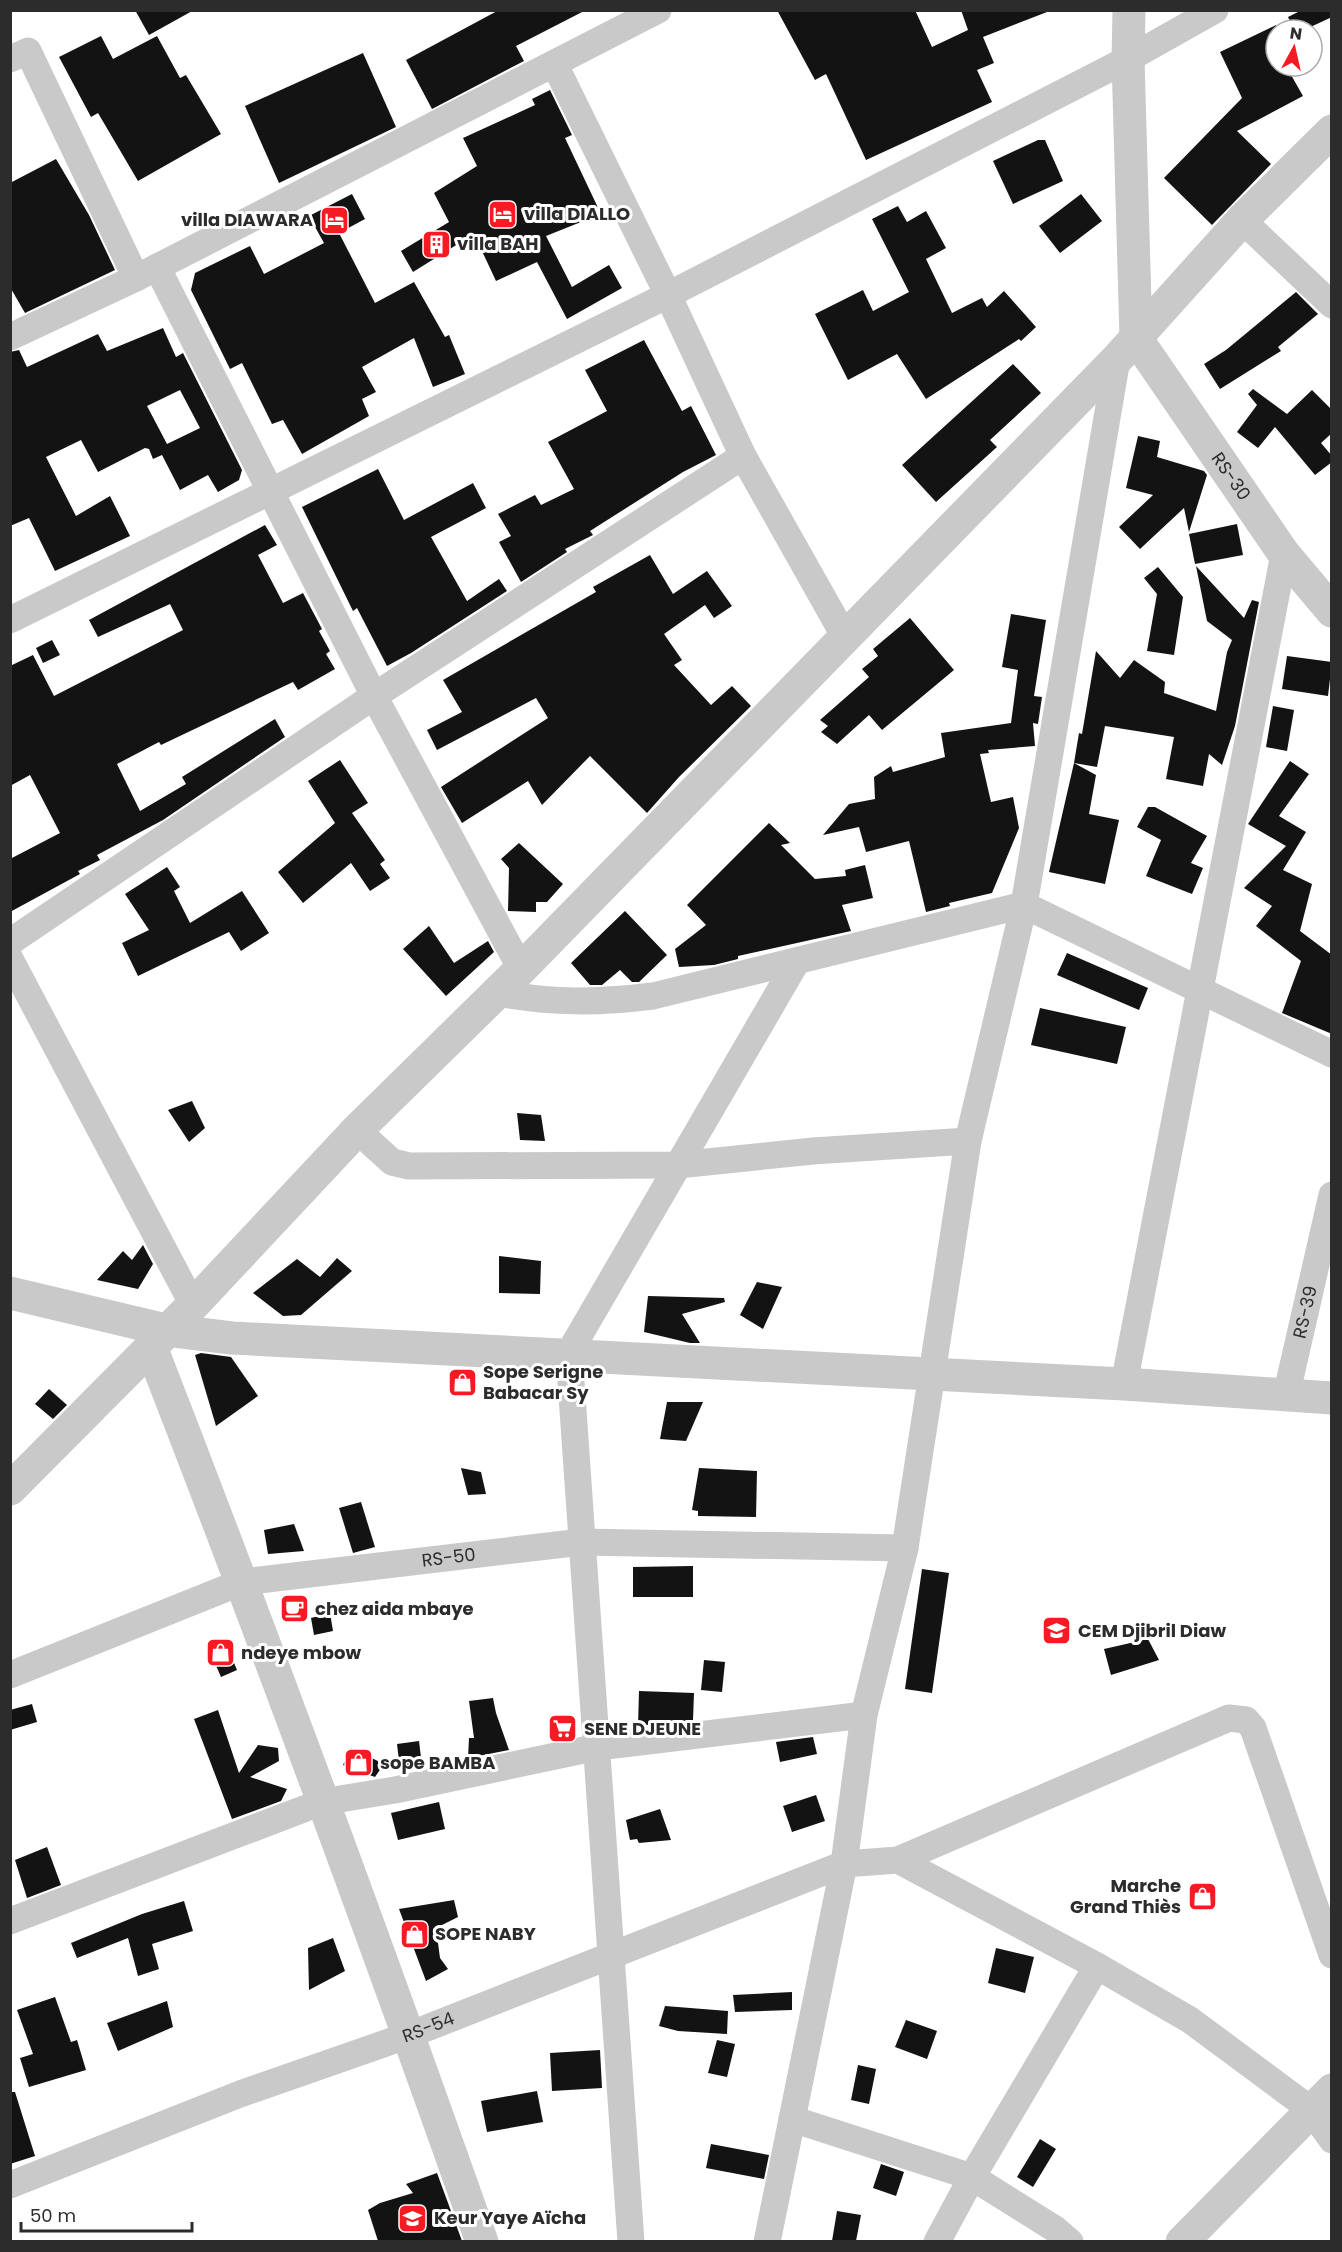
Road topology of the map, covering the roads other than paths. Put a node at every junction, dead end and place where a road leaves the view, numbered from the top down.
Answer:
1 (658, 10) edge
2 (1129, 10) edge
3 (1215, 10) edge
4 (10, 59) edge
5 (1128, 59) junction
6 (555, 65) junction
7 (1332, 131) edge
8 (1242, 220) junction
9 (146, 272) junction
10 (668, 295) junction
11 (1332, 305) edge
12 (10, 337) edge
13 (1127, 348) junction
14 (743, 456) junction
15 (269, 491) junction
16 (1284, 554) junction
17 (1332, 611) edge
18 (10, 620) edge
19 (845, 637) junction
20 (374, 696) junction
21 (1024, 905) junction
22 (10, 942) edge
23 (10, 959) edge
24 (796, 961) junction
25 (521, 969) junction
26 (1199, 991) junction
27 (497, 993) junction
28 (1332, 1054) edge
29 (357, 1130) junction
30 (968, 1141) junction
31 (678, 1165) junction
32 (1331, 1197) edge
33 (10, 1293) edge
34 (193, 1305) junction
35 (159, 1338) junction
36 (569, 1353) junction
37 (934, 1374) junction
38 (1124, 1384) junction
39 (1286, 1396) junction
40 (1332, 1398) edge
41 (10, 1489) edge
42 (582, 1542) junction
43 (906, 1548) junction
44 (242, 1582) junction
45 (10, 1675) edge
46 (864, 1715) junction
47 (598, 1747) junction
48 (322, 1802) junction
49 (898, 1860) junction
50 (844, 1864) junction
51 (10, 1921) edge
52 (611, 1954) junction
53 (1332, 1955) edge
54 (1097, 1966) junction
55 (409, 2035) junction
56 (1321, 2100) edge
57 (792, 2119) junction
58 (1332, 2140) edge
59 (972, 2177) junction
60 (10, 2185) edge
61 (482, 2241) edge
62 (631, 2241) edge
63 (766, 2241) edge
64 (937, 2241) edge
65 (1070, 2241) edge
66 (1182, 2241) edge

1 - 6 street
2 - 5 street
3 - 5 street
4 - 9 street
5 - 10 street
5 - 13 street
6 - 9 street
6 - 10 street
7 - 8 street
8 - 11 street
8 - 13 street
9 - 12 street
9 - 15 street
10 - 14 street
10 - 15 street
13 - 16 street, RS-30
13 - 19 street
13 - 21 street
14 - 19 street
14 - 20 street
15 - 18 street
15 - 20 street
16 - 17 street, RS-30
16 - 26 street
19 - 25 street
20 - 22 street
20 - 25 street
21 - 24 street
21 - 26 street
21 - 30 street
23 - 34 street
24 - 27 street
24 - 31 street
25 - 27 street
26 - 28 street
26 - 38 street
27 - 29 street
29 - 31 street
29 - 34 street
30 - 31 street
30 - 37 street
31 - 36 street
32 - 39 street, RS-39
33 - 35 street
34 - 35 street
35 - 36 street
35 - 41 street
35 - 44 street
36 - 37 street
36 - 42 street
37 - 38 street
37 - 43 street
38 - 39 street
39 - 40 street
42 - 43 street, RS-50
42 - 44 street, RS-50
42 - 47 street
43 - 46 street
44 - 45 street, RS-50
44 - 48 street
46 - 47 street
46 - 50 street
47 - 48 street
47 - 52 street
48 - 51 street
48 - 55 street
49 - 50 street, RS-54
49 - 53 street
49 - 54 street
50 - 52 street, RS-54
50 - 57 street
52 - 55 street, RS-54
52 - 62 street
54 - 56 street
54 - 59 street
55 - 60 street, RS-54
55 - 61 street
56 - 58 street
56 - 66 street
57 - 59 street
57 - 63 street
59 - 64 street
59 - 65 street

